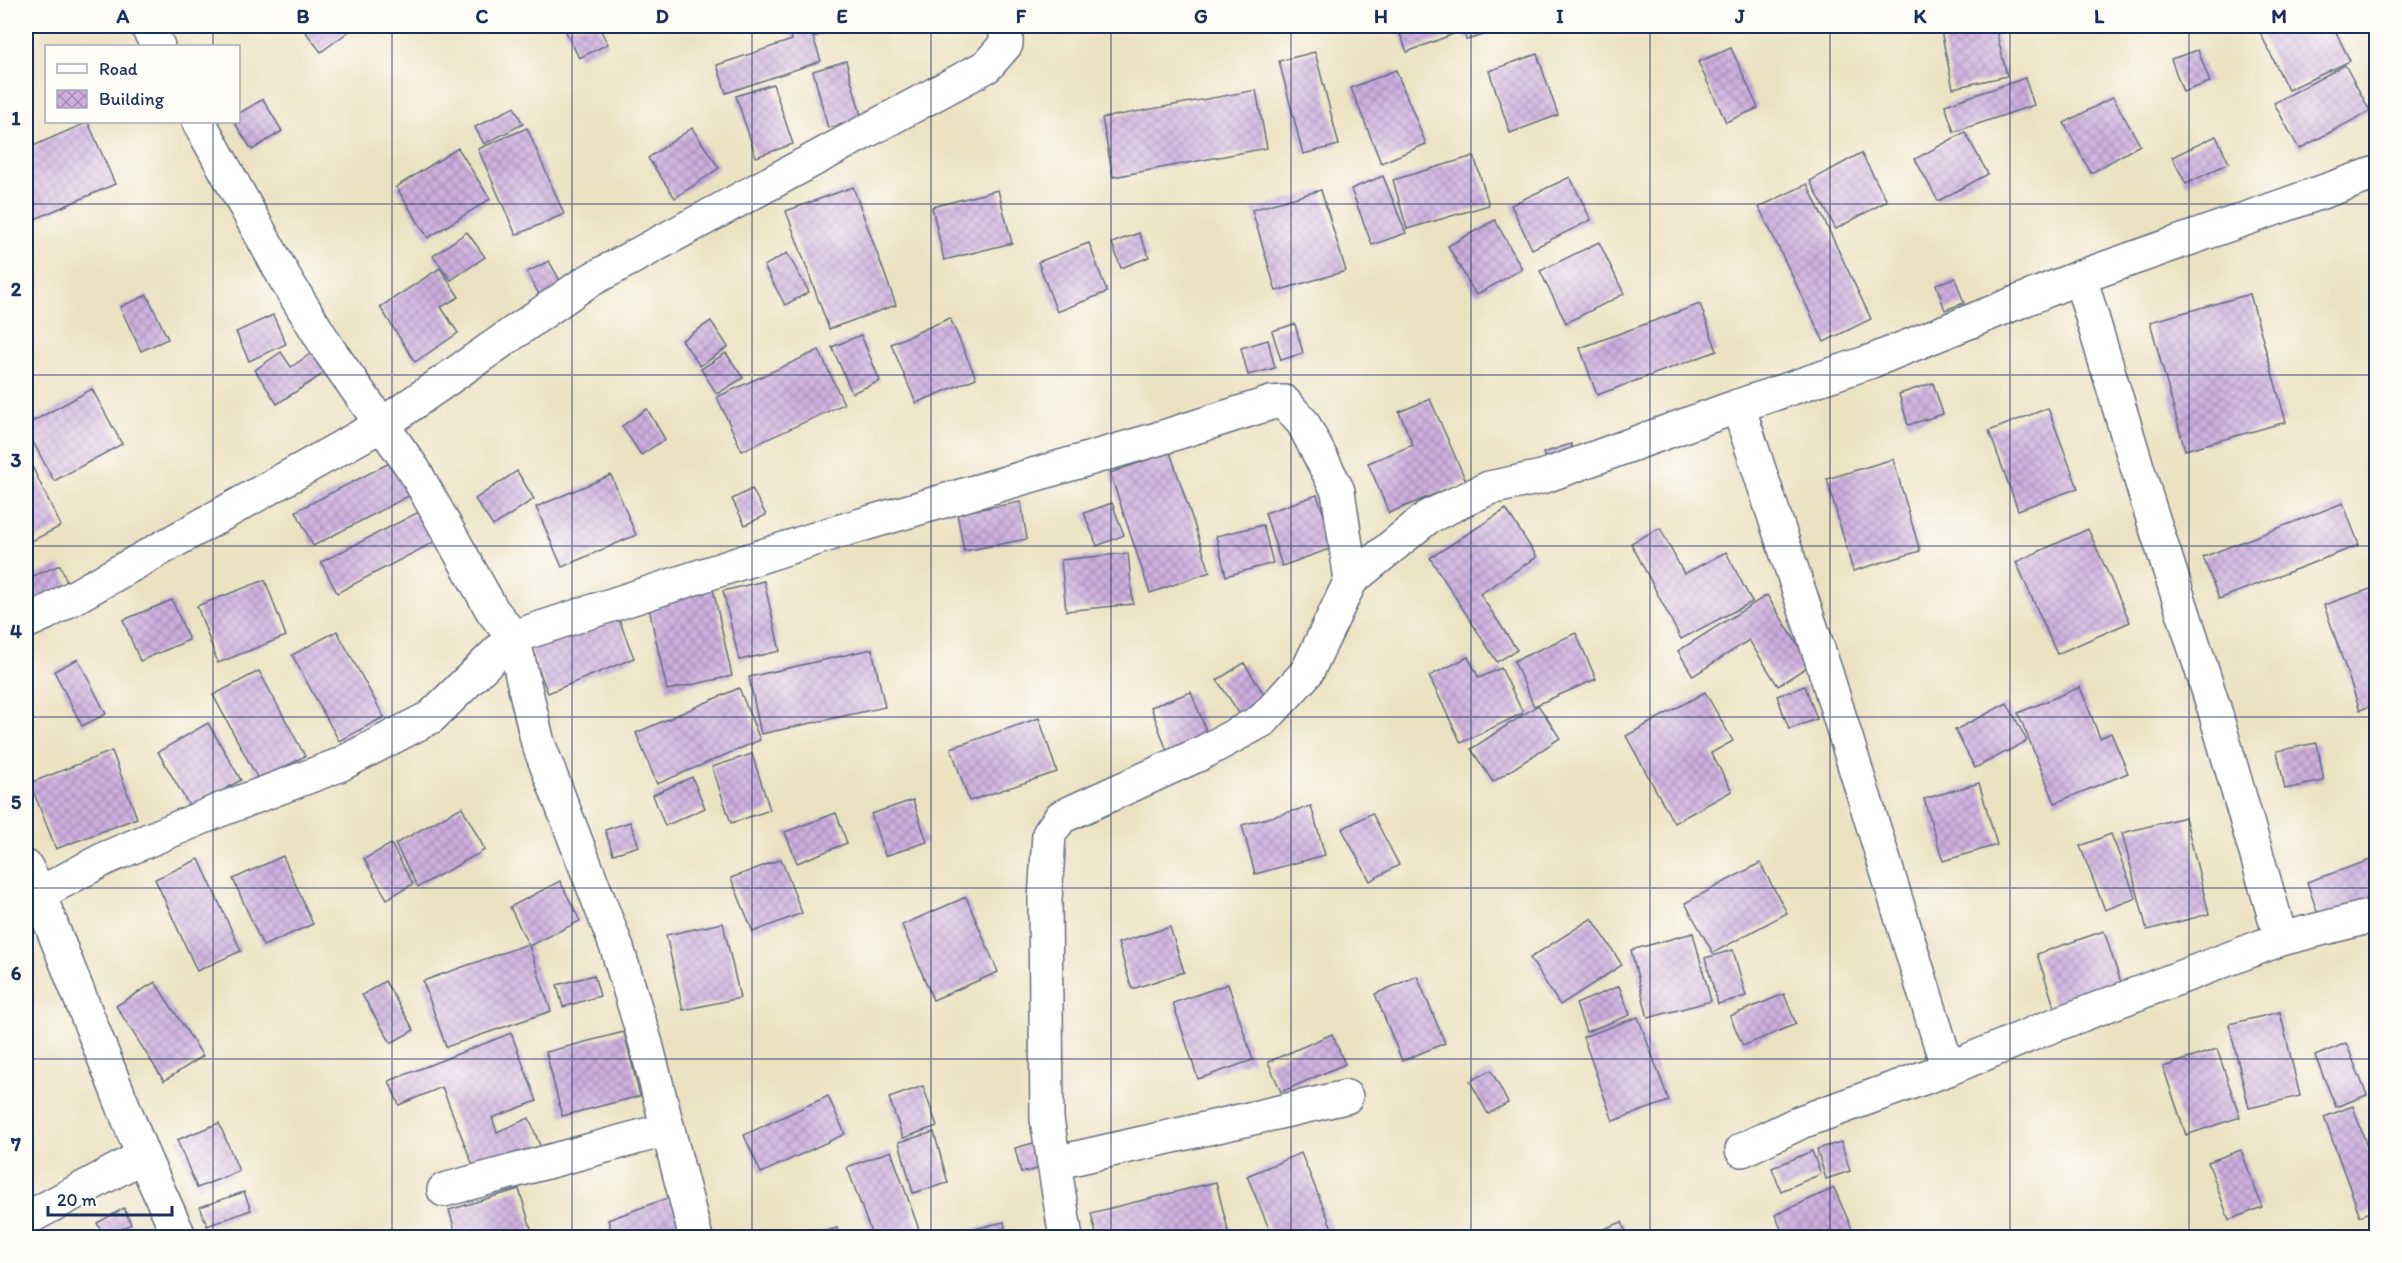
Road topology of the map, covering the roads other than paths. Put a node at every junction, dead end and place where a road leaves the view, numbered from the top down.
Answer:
1 (1006, 26) edge
2 (200, 123) edge
3 (2376, 173) edge
4 (2080, 277) junction
5 (1738, 405) junction
6 (383, 424) junction
7 (1351, 580) junction
8 (26, 622) edge
9 (513, 637) junction
10 (32, 880) edge
11 (2376, 915) edge
12 (2281, 939) junction
13 (1948, 1069) junction
14 (1346, 1097) dead end
15 (668, 1129) junction
16 (1742, 1150) dead end
17 (143, 1156) junction
18 (1054, 1162) junction
19 (444, 1190) dead end
20 (26, 1219) edge
21 (180, 1238) edge
22 (696, 1238) edge
23 (1066, 1238) edge

1 - 6 street
2 - 6 street
3 - 4 street
4 - 5 street
4 - 12 street
5 - 7 street
5 - 13 street
6 - 8 street
6 - 9 street
7 - 9 street
7 - 18 street
9 - 10 street
9 - 15 street
10 - 17 street
11 - 12 street
12 - 13 street
13 - 16 street
14 - 18 street
15 - 19 street
15 - 22 street
17 - 20 street
17 - 21 street
18 - 23 street

